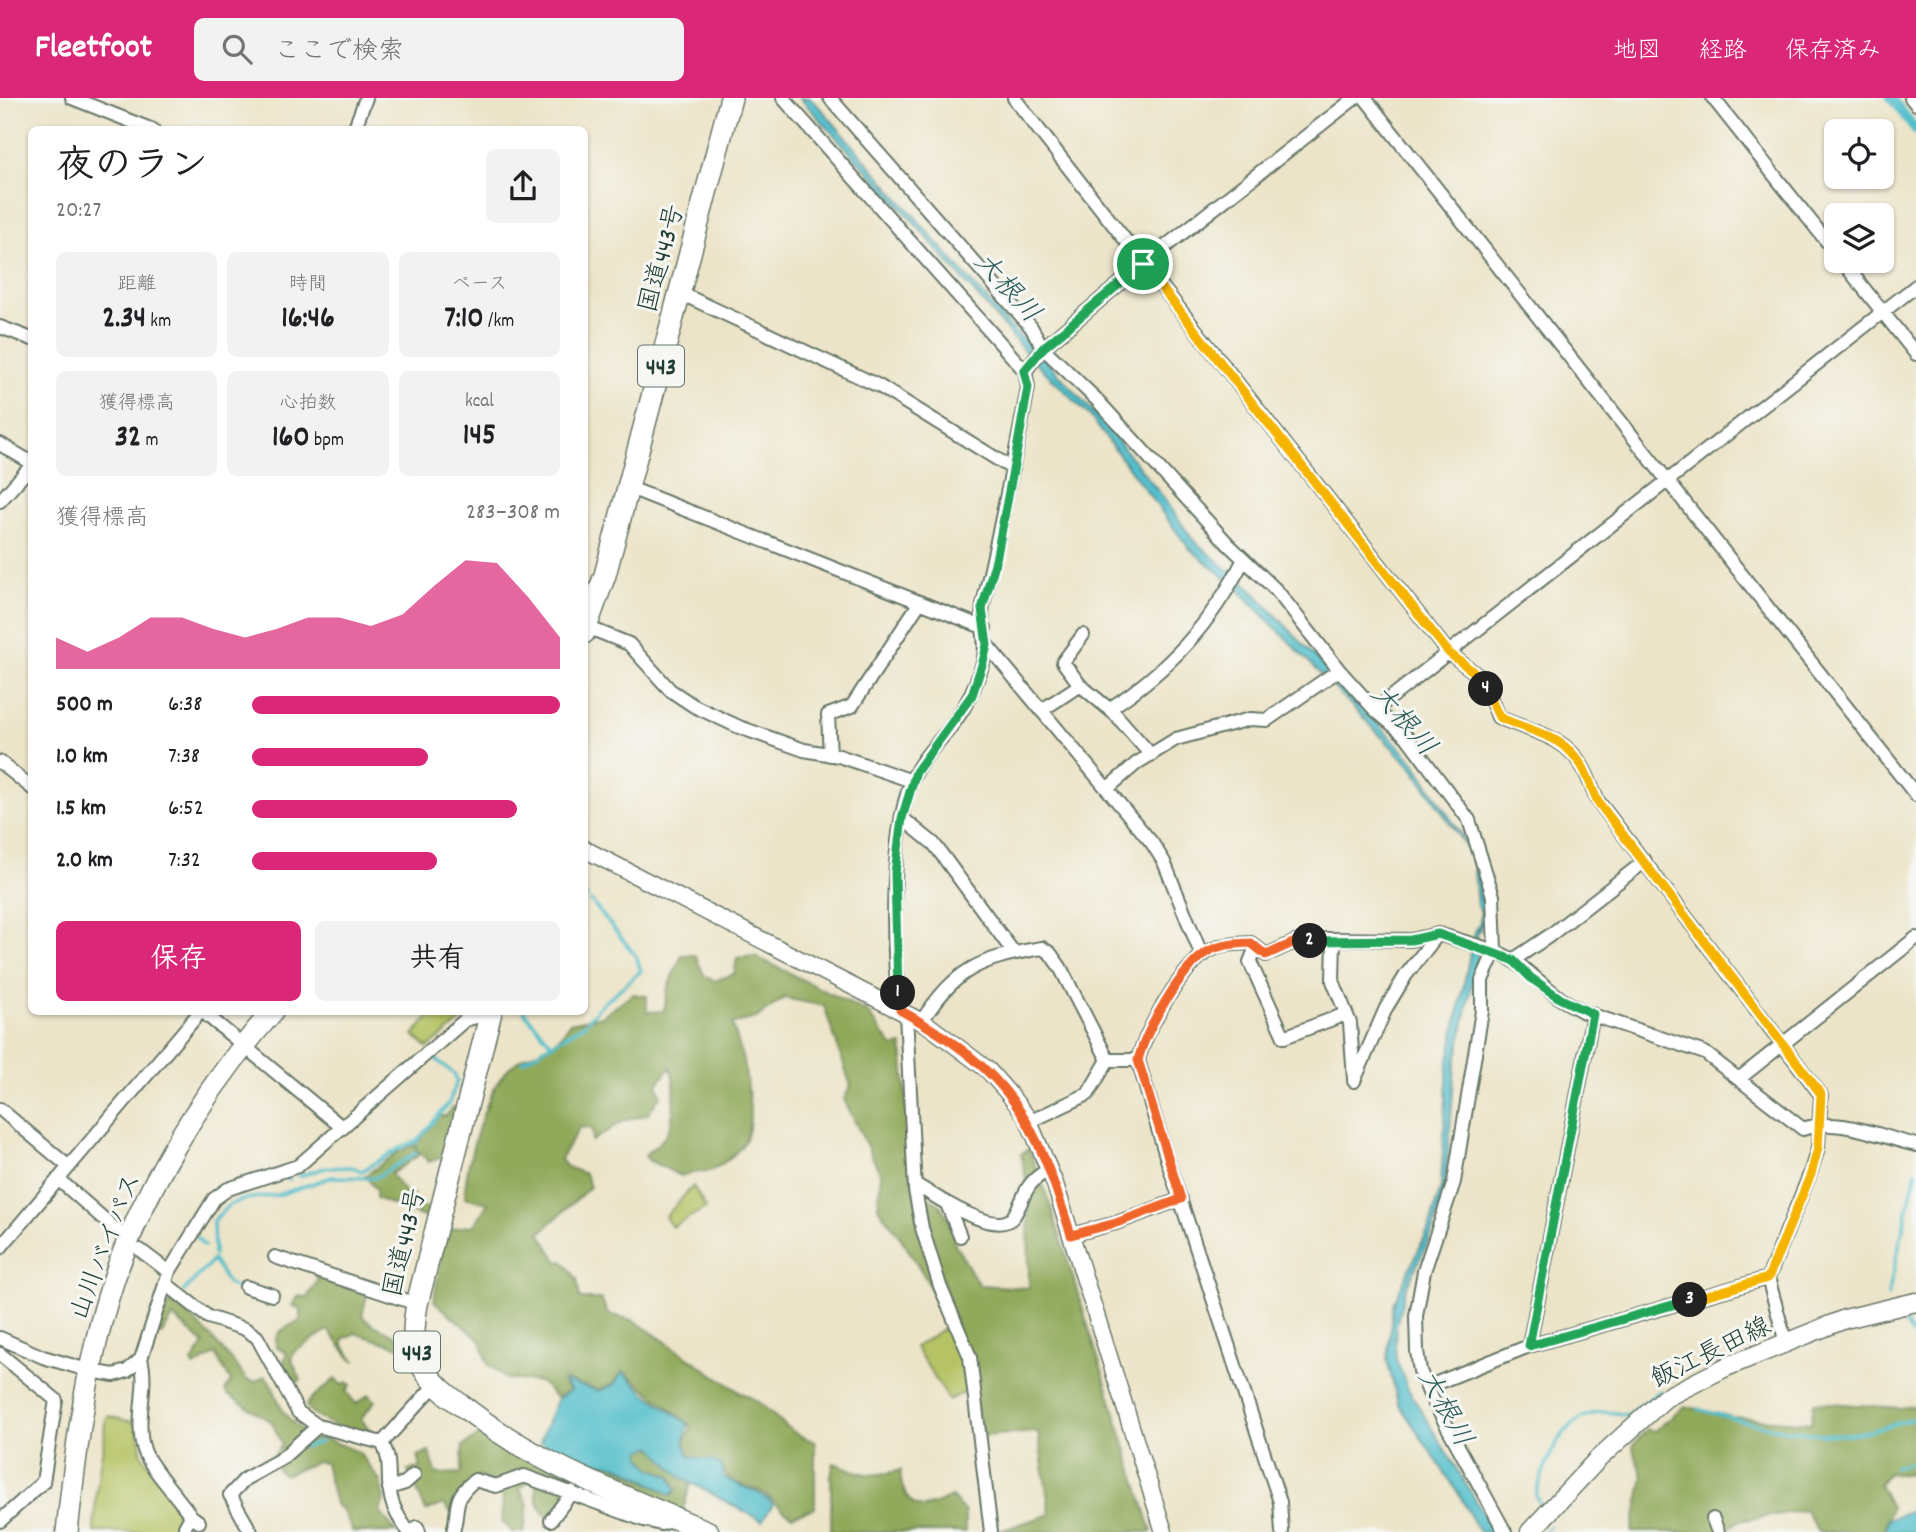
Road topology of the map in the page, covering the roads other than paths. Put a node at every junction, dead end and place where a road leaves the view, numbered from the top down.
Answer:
1 (72, 98) edge
2 (366, 98) edge
3 (731, 98) edge
4 (783, 98) edge
5 (830, 98) edge
6 (1014, 98) edge
7 (1355, 98) edge
8 (1365, 98) edge
9 (1713, 98) edge
10 (1911, 98) edge
11 (1916, 104) edge
12 (143, 126) edge
13 (356, 126) edge
14 (1824, 238) edge
15 (1143, 264) junction
16 (1851, 273) edge
17 (1916, 286) edge
18 (680, 293) junction
19 (1882, 312) junction
20 (0, 327) edge
21 (28, 338) edge
22 (1043, 348) junction
23 (1916, 354) edge
24 (1025, 370) junction
25 (0, 444) edge
26 (28, 462) edge
27 (28, 469) edge
28 (1013, 469) junction
29 (1669, 482) junction
30 (635, 491) dead end
31 (0, 501) edge
32 (1244, 559) junction
33 (920, 603) junction
34 (588, 624) edge
35 (985, 628) junction
36 (588, 631) edge
37 (1083, 635) dead end
38 (987, 645) junction
39 (1449, 653) junction
40 (1337, 671) junction
41 (1080, 685) junction
42 (1109, 709) junction
43 (1042, 710) junction
44 (1375, 710) junction
45 (830, 754) junction
46 (1150, 755) junction
47 (0, 762) edge
48 (912, 781) junction
49 (28, 785) edge
50 (1108, 788) junction
51 (1916, 795) edge
52 (902, 818) junction
53 (588, 851) edge
54 (1645, 862) junction
55 (1438, 934) junction
56 (1916, 938) edge
57 (1334, 939) junction
58 (1256, 947) junction
59 (1495, 951) junction
60 (1014, 953) junction
61 (1202, 956) junction
62 (1513, 960) junction
63 (903, 1012) junction
64 (1346, 1014) junction
65 (1593, 1014) junction
66 (199, 1015) edge
67 (206, 1015) edge
68 (269, 1015) edge
69 (482, 1015) edge
70 (490, 1015) edge
71 (921, 1022) junction
72 (244, 1043) junction
73 (1782, 1045) junction
74 (1108, 1060) junction
75 (1138, 1060) junction
76 (1740, 1078) junction
77 (0, 1109) edge
78 (1029, 1122) junction
79 (1817, 1124) junction
80 (343, 1128) junction
81 (1916, 1145) edge
82 (69, 1167) junction
83 (1044, 1173) dead end
84 (58, 1179) junction
85 (915, 1184) junction
86 (1181, 1199) junction
87 (947, 1203) junction
88 (976, 1218) junction
89 (121, 1234) dead end
90 (1071, 1235) junction
91 (0, 1248) edge
92 (141, 1250) dead end
93 (275, 1257) dead end
94 (167, 1278) junction
95 (1768, 1278) junction
96 (246, 1287) dead end
97 (272, 1295) dead end
98 (1916, 1302) edge
99 (416, 1304) junction
100 (0, 1338) edge
101 (1786, 1343) junction
102 (1529, 1346) junction
103 (0, 1354) edge
104 (141, 1359) junction
105 (91, 1371) junction
106 (436, 1384) junction
107 (1427, 1387) junction
108 (318, 1426) junction
109 (390, 1449) junction
110 (414, 1475) dead end
111 (389, 1488) junction
112 (572, 1492) junction
113 (679, 1519) junction
114 (1713, 1519) dead end
115 (551, 1520) dead end
116 (0, 1521) edge
117 (415, 1530) edge
118 (67, 1532) edge
119 (185, 1532) edge
120 (251, 1532) edge
121 (453, 1532) edge
122 (708, 1532) edge
123 (991, 1532) edge
124 (1164, 1532) edge
125 (1283, 1532) edge
126 (1505, 1532) edge
127 (1530, 1532) edge
128 (1718, 1532) edge

1 - 12 street
2 - 13 street
3 - 18 highway, 国道443号 / 443
4 - 24 street
5 - 22 street
6 - 15 street
7 - 15 street
8 - 29 street
9 - 14 street
10 - 11 street
15 - 22 street
15 - 39 street
16 - 19 street
17 - 19 street
18 - 28 street
18 - 34 highway, 国道443号 / 443
19 - 23 street
19 - 29 street
20 - 21 street
22 - 24 street
22 - 32 street
24 - 28 street
25 - 26 street
27 - 31 street
28 - 35 street
29 - 39 street
29 - 51 street
30 - 33 street
32 - 40 street
32 - 42 street
33 - 35 street
33 - 45 street
35 - 38 street
36 - 45 street
37 - 41 street
38 - 43 street
38 - 48 street
39 - 44 street
39 - 54 street
40 - 44 street
40 - 46 street
41 - 42 street
41 - 43 street
42 - 46 street
43 - 50 street
44 - 59 street
45 - 48 street
46 - 50 street
47 - 49 street
48 - 52 street
50 - 61 street
52 - 60 street
52 - 63 street
53 - 63 street
54 - 62 street
54 - 73 street
55 - 57 street
55 - 59 street
55 - 64 street
56 - 73 street
57 - 58 street
57 - 64 street
58 - 61 street
58 - 64 street
59 - 62 street
59 - 107 street
60 - 71 street
60 - 74 street
61 - 75 street
62 - 65 street
63 - 71 street
63 - 85 street
65 - 76 street
65 - 102 street
66 - 82 street
67 - 72 street
68 - 72 highway, 山川バイパス
69 - 80 street
70 - 99 highway, 国道443号 / 443
71 - 78 street
72 - 80 street
72 - 105 highway, 山川バイパス
73 - 76 street
73 - 79 street
74 - 75 street
74 - 78 street
75 - 86 street
76 - 79 street
77 - 82 street
78 - 90 street
79 - 81 street
79 - 95 street
80 - 94 street
82 - 84 street
83 - 88 street
84 - 89 street
84 - 91 street
85 - 87 street
85 - 123 street
86 - 90 street
86 - 125 street
87 - 88 street
87 - 88 street
90 - 124 street
92 - 94 street
93 - 99 street
94 - 104 street
94 - 108 street
95 - 101 street
95 - 102 street
96 - 97 street
98 - 101 main road, 飯江長田線
99 - 106 highway, 国道443号 / 443
100 - 105 street
101 - 127 main road, 飯江長田線
102 - 107 street
103 - 116 street
104 - 105 street
104 - 119 street
105 - 118 highway, 山川バイパス
106 - 109 street
106 - 113 highway, 国道443号 / 443
107 - 126 street
108 - 109 street
108 - 120 street
109 - 111 street
110 - 111 street
111 - 117 street
112 - 113 street
112 - 115 street
112 - 121 street
113 - 122 highway, 国道443号 / 443
114 - 128 street

